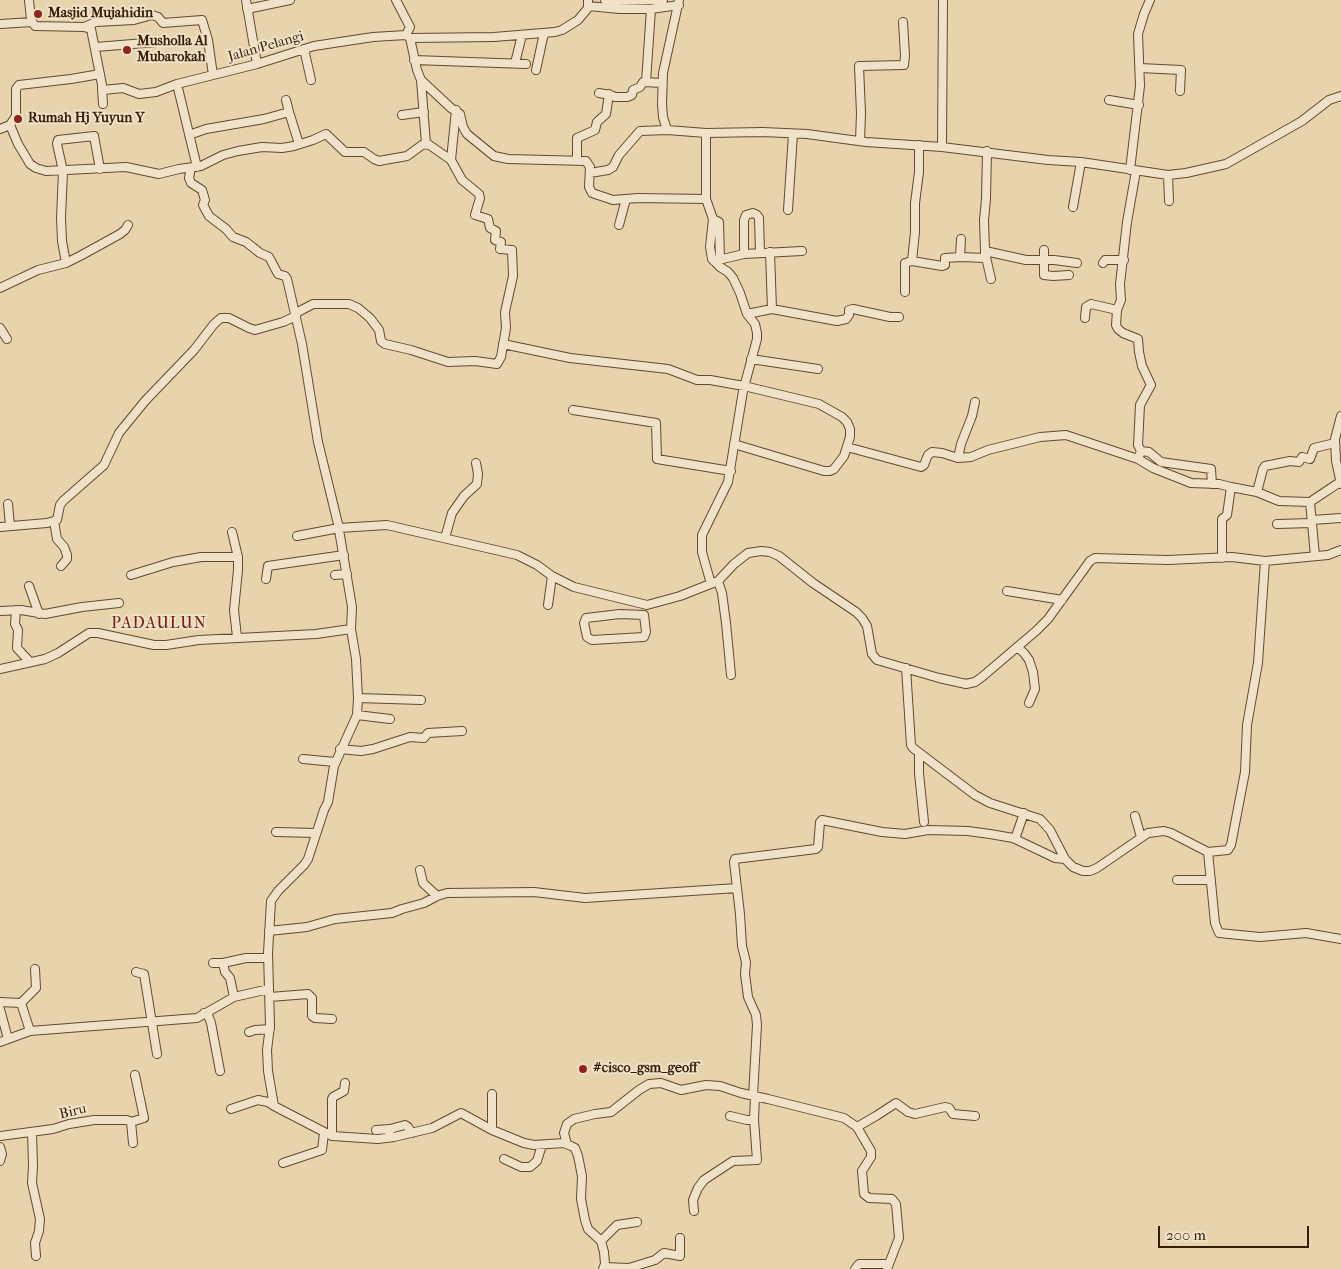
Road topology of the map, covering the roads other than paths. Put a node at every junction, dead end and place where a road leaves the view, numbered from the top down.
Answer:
1 (29, 0) edge
2 (246, 0) edge
3 (290, 0) edge
4 (396, 0) edge
5 (605, 0) edge
6 (640, 0) edge
7 (663, 0) edge
8 (943, 0) edge
9 (1150, 0) edge
10 (588, 3) edge
11 (679, 3) edge
12 (248, 9) junction
13 (650, 9) junction
14 (32, 22) junction
15 (903, 22) dead end
16 (0, 24) edge
17 (84, 27) junction
18 (544, 33) junction
19 (522, 35) junction
20 (408, 36) junction
21 (156, 42) dead end
22 (96, 46) junction
23 (304, 49) junction
24 (414, 60) junction
25 (516, 63) junction
26 (257, 64) junction
27 (526, 64) dead end
28 (1140, 68) junction
29 (536, 70) dead end
30 (100, 74) junction
31 (213, 75) junction
32 (311, 80) dead end
33 (421, 80) junction
34 (646, 82) junction
35 (662, 83) junction
36 (177, 84) junction
37 (102, 88) junction
38 (1180, 91) dead end
39 (599, 93) dead end
40 (609, 94) junction
41 (1341, 96) edge
42 (286, 100) dead end
43 (1109, 100) dead end
44 (103, 104) dead end
45 (1139, 105) junction
46 (456, 110) junction
47 (289, 112) junction
48 (424, 112) junction
49 (402, 115) dead end
50 (10, 125) junction
51 (0, 129) edge
52 (667, 130) junction
53 (706, 132) junction
54 (793, 134) junction
55 (189, 135) junction
56 (860, 141) junction
57 (299, 144) junction
58 (426, 144) junction
59 (919, 145) junction
60 (942, 147) junction
61 (987, 151) junction
62 (451, 160) junction
63 (577, 160) junction
64 (1081, 162) junction
65 (194, 168) junction
66 (100, 169) junction
67 (1133, 170) junction
68 (63, 171) junction
69 (590, 173) junction
70 (1168, 175) junction
71 (626, 199) junction
72 (706, 199) junction
73 (1169, 201) dead end
74 (1072, 207) dead end
75 (788, 210) dead end
76 (128, 225) dead end
77 (619, 225) dead end
78 (961, 239) dead end
79 (1044, 250) dead end
80 (802, 251) dead end
81 (770, 252) junction
82 (760, 253) junction
83 (744, 254) junction
84 (986, 255) junction
85 (960, 256) junction
86 (717, 260) junction
87 (1044, 260) junction
88 (1124, 260) junction
89 (912, 261) junction
90 (66, 262) junction
91 (1077, 263) dead end
92 (1103, 264) dead end
93 (1069, 275) dead end
94 (991, 278) dead end
95 (0, 288) edge
96 (905, 292) dead end
97 (772, 309) junction
98 (1117, 310) junction
99 (296, 314) junction
100 (747, 314) junction
101 (899, 317) dead end
102 (1085, 318) dead end
103 (0, 328) edge
104 (7, 339) dead end
105 (503, 344) junction
106 (751, 359) junction
107 (818, 369) dead end
108 (744, 386) junction
109 (975, 402) dead end
110 (573, 410) dead end
111 (1341, 416) edge
112 (1335, 443) junction
113 (734, 444) junction
114 (847, 447) junction
115 (1140, 455) junction
116 (958, 458) junction
117 (476, 463) dead end
118 (731, 470) junction
119 (1341, 483) edge
120 (1212, 484) junction
121 (1231, 487) junction
122 (1257, 492) junction
123 (1310, 502) junction
124 (8, 504) dead end
125 (1341, 518) edge
126 (54, 521) junction
127 (1312, 522) junction
128 (1277, 524) dead end
129 (10, 526) junction
130 (0, 527) edge
131 (339, 529) junction
132 (232, 532) dead end
133 (296, 536) dead end
134 (445, 538) junction
135 (1341, 550) edge
136 (344, 555) junction
137 (1316, 556) junction
138 (238, 557) junction
139 (1222, 558) junction
140 (1265, 561) junction
141 (61, 566) dead end
142 (347, 574) junction
143 (131, 575) dead end
144 (335, 576) dead end
145 (552, 576) junction
146 (266, 579) dead end
147 (714, 582) junction
148 (29, 586) dead end
149 (1007, 591) dead end
150 (618, 598) junction
151 (1062, 600) junction
152 (119, 603) dead end
153 (548, 605) dead end
154 (16, 610) junction
155 (0, 611) edge
156 (39, 614) junction
157 (620, 614) junction
158 (351, 630) junction
159 (237, 637) junction
160 (1017, 647) junction
161 (30, 662) junction
162 (906, 668) junction
163 (0, 669) edge
164 (730, 675) dead end
165 (358, 698) junction
166 (421, 700) dead end
167 (1029, 703) dead end
168 (357, 715) junction
169 (390, 719) dead end
170 (462, 731) dead end
171 (340, 749) junction
172 (919, 754) junction
173 (303, 759) dead end
174 (335, 762) junction
175 (1024, 813) junction
176 (1135, 816) dead end
177 (924, 822) dead end
178 (276, 832) dead end
179 (316, 833) junction
180 (1141, 837) junction
181 (1015, 839) junction
182 (1208, 852) junction
183 (1064, 859) junction
184 (420, 870) dead end
185 (1177, 880) dead end
186 (1211, 880) junction
187 (738, 888) junction
188 (437, 896) junction
189 (269, 931) junction
190 (1341, 939) edge
191 (268, 958) junction
192 (213, 963) dead end
193 (223, 963) junction
194 (35, 969) dead end
195 (136, 972) dead end
196 (270, 993) junction
197 (234, 996) junction
198 (0, 1002) edge
199 (21, 1003) junction
200 (204, 1013) junction
201 (1, 1014) edge
202 (332, 1019) dead end
203 (151, 1022) junction
204 (270, 1029) junction
205 (30, 1031) junction
206 (249, 1032) dead end
207 (4, 1041) edge
208 (156, 1054) dead end
209 (220, 1071) dead end
210 (135, 1075) dead end
211 (345, 1083) dead end
212 (492, 1094) dead end
213 (754, 1096) junction
214 (274, 1106) junction
215 (231, 1109) dead end
216 (730, 1116) dead end
217 (975, 1116) dead end
218 (754, 1120) junction
219 (131, 1122) junction
220 (857, 1127) junction
221 (376, 1130) dead end
222 (492, 1130) junction
223 (32, 1132) junction
224 (324, 1133) junction
225 (389, 1133) junction
226 (0, 1136) edge
227 (332, 1136) junction
228 (133, 1142) dead end
229 (566, 1144) junction
230 (542, 1145) junction
231 (0, 1147) edge
232 (504, 1159) dead end
233 (0, 1161) edge
234 (283, 1163) dead end
235 (694, 1211) dead end
236 (637, 1222) dead end
237 (680, 1238) dead end
238 (601, 1242) junction
239 (36, 1256) dead end
240 (887, 1267) edge
241 (604, 1268) edge
242 (855, 1269) edge

1 - 14 street
2 - 12 street
3 - 12 street
4 - 20 street
5 - 6 street
6 - 7 street
8 - 60 street
9 - 28 street
10 - 13 street
10 - 18 street, Jalan Pelangi
11 - 13 street
11 - 35 street
12 - 26 street
13 - 34 street
14 - 16 street
14 - 17 street
15 - 56 street
17 - 22 street
17 - 31 street
18 - 19 street, Jalan Pelangi
18 - 29 street
19 - 20 street, Jalan Pelangi
19 - 25 street
20 - 23 street, Jalan Pelangi
20 - 24 street
21 - 22 street
22 - 30 street
23 - 26 street, Jalan Pelangi
23 - 32 street
24 - 25 street
24 - 33 street
25 - 27 street
26 - 31 street, Jalan Pelangi
28 - 38 street
28 - 45 street
30 - 37 street
30 - 50 street
31 - 36 street, Jalan Pelangi
33 - 46 street
33 - 48 street
34 - 35 street
34 - 40 street
35 - 52 street
36 - 37 street, Jalan Pelangi
36 - 55 street
37 - 44 street
39 - 40 street
40 - 63 street
41 - 70 street
42 - 47 street
43 - 45 street
45 - 67 street
46 - 62 street
46 - 63 street
47 - 55 street
47 - 57 street
48 - 49 street
48 - 58 street
50 - 51 street
50 - 68 street
52 - 53 street
52 - 69 street
53 - 54 street
53 - 72 street
54 - 56 street
54 - 75 street
55 - 65 street
56 - 59 street
57 - 58 street
57 - 65 street
58 - 62 street
59 - 60 street
59 - 89 street
60 - 61 street
61 - 64 street
61 - 84 street
62 - 105 street
63 - 69 street
64 - 67 street
64 - 74 street
65 - 66 street
65 - 99 street
66 - 68 street
66 - 68 street
67 - 70 street
67 - 88 street
68 - 90 street
69 - 71 street
70 - 73 street
71 - 72 street
71 - 77 street
72 - 86 street
76 - 90 street
78 - 85 street
79 - 87 street
80 - 81 street
81 - 82 street
81 - 97 street
82 - 83 street
82 - 83 street
83 - 86 street
84 - 85 street
84 - 87 street
84 - 94 street
85 - 89 street
86 - 100 street
87 - 91 street
87 - 93 street
88 - 92 street
88 - 98 street
89 - 96 street
90 - 95 street
97 - 100 street
97 - 101 street
98 - 102 street
98 - 115 street
99 - 105 street
99 - 126 street
99 - 131 street
100 - 106 street
103 - 104 street
105 - 108 street
106 - 107 street
106 - 108 street
108 - 113 street
108 - 114 street
109 - 116 street
110 - 118 street
111 - 112 street
112 - 119 street
112 - 122 street
113 - 114 street
113 - 118 street
114 - 116 street
115 - 116 street
115 - 120 street
115 - 120 street
117 - 134 street
118 - 147 street
119 - 123 street
120 - 121 street
121 - 122 street
121 - 139 street
122 - 123 street
123 - 127 street
124 - 129 street
125 - 127 street
126 - 129 street
126 - 141 street
127 - 128 street
127 - 137 street
129 - 130 street
131 - 133 street
131 - 134 street
131 - 136 street
132 - 138 street
134 - 145 street
135 - 137 street
136 - 142 street
136 - 146 street
137 - 140 street
138 - 143 street
138 - 159 street
139 - 140 street
139 - 151 street
140 - 182 street
142 - 144 street
142 - 158 street
145 - 150 street
145 - 153 street
147 - 150 street
147 - 162 street
147 - 164 street
148 - 156 street
149 - 151 street
150 - 157 street
151 - 160 street
152 - 156 street
154 - 155 street
154 - 156 street
154 - 161 street
157 - 157 street
158 - 159 street
158 - 165 street
159 - 161 street
160 - 162 street
160 - 167 street
161 - 163 street
162 - 172 street
165 - 166 street
165 - 168 street
168 - 169 street
168 - 171 street
170 - 171 street
171 - 174 street
172 - 175 street
172 - 177 street
173 - 174 street
174 - 179 street
175 - 181 street
175 - 183 street
176 - 180 street
178 - 179 street
179 - 189 street
180 - 182 street
180 - 183 street
181 - 183 street
181 - 187 street
182 - 186 street
184 - 188 street
185 - 186 street
186 - 190 street
187 - 188 street
187 - 213 street
188 - 189 street
189 - 191 street
191 - 193 street
191 - 196 street
192 - 193 street
193 - 197 street
194 - 199 street
195 - 203 street
196 - 197 street
196 - 202 street
196 - 204 street
197 - 200 street
198 - 199 street
199 - 205 street
200 - 203 street
200 - 209 street
201 - 207 street
203 - 205 street
203 - 208 street
204 - 206 street
204 - 214 street
205 - 207 street
210 - 219 street
211 - 227 street
212 - 222 street
213 - 218 street
213 - 220 street
213 - 229 street
214 - 215 street
214 - 224 street
216 - 218 street
217 - 220 street
218 - 235 street
219 - 223 street, Biru
219 - 228 street
220 - 240 street
221 - 225 street
222 - 225 street
222 - 230 street
223 - 226 street, Biru
223 - 239 street
224 - 227 street
224 - 234 street
225 - 227 street
229 - 230 street
229 - 238 street
230 - 232 street
231 - 233 street
236 - 238 street
237 - 241 street
238 - 241 street
240 - 242 street

